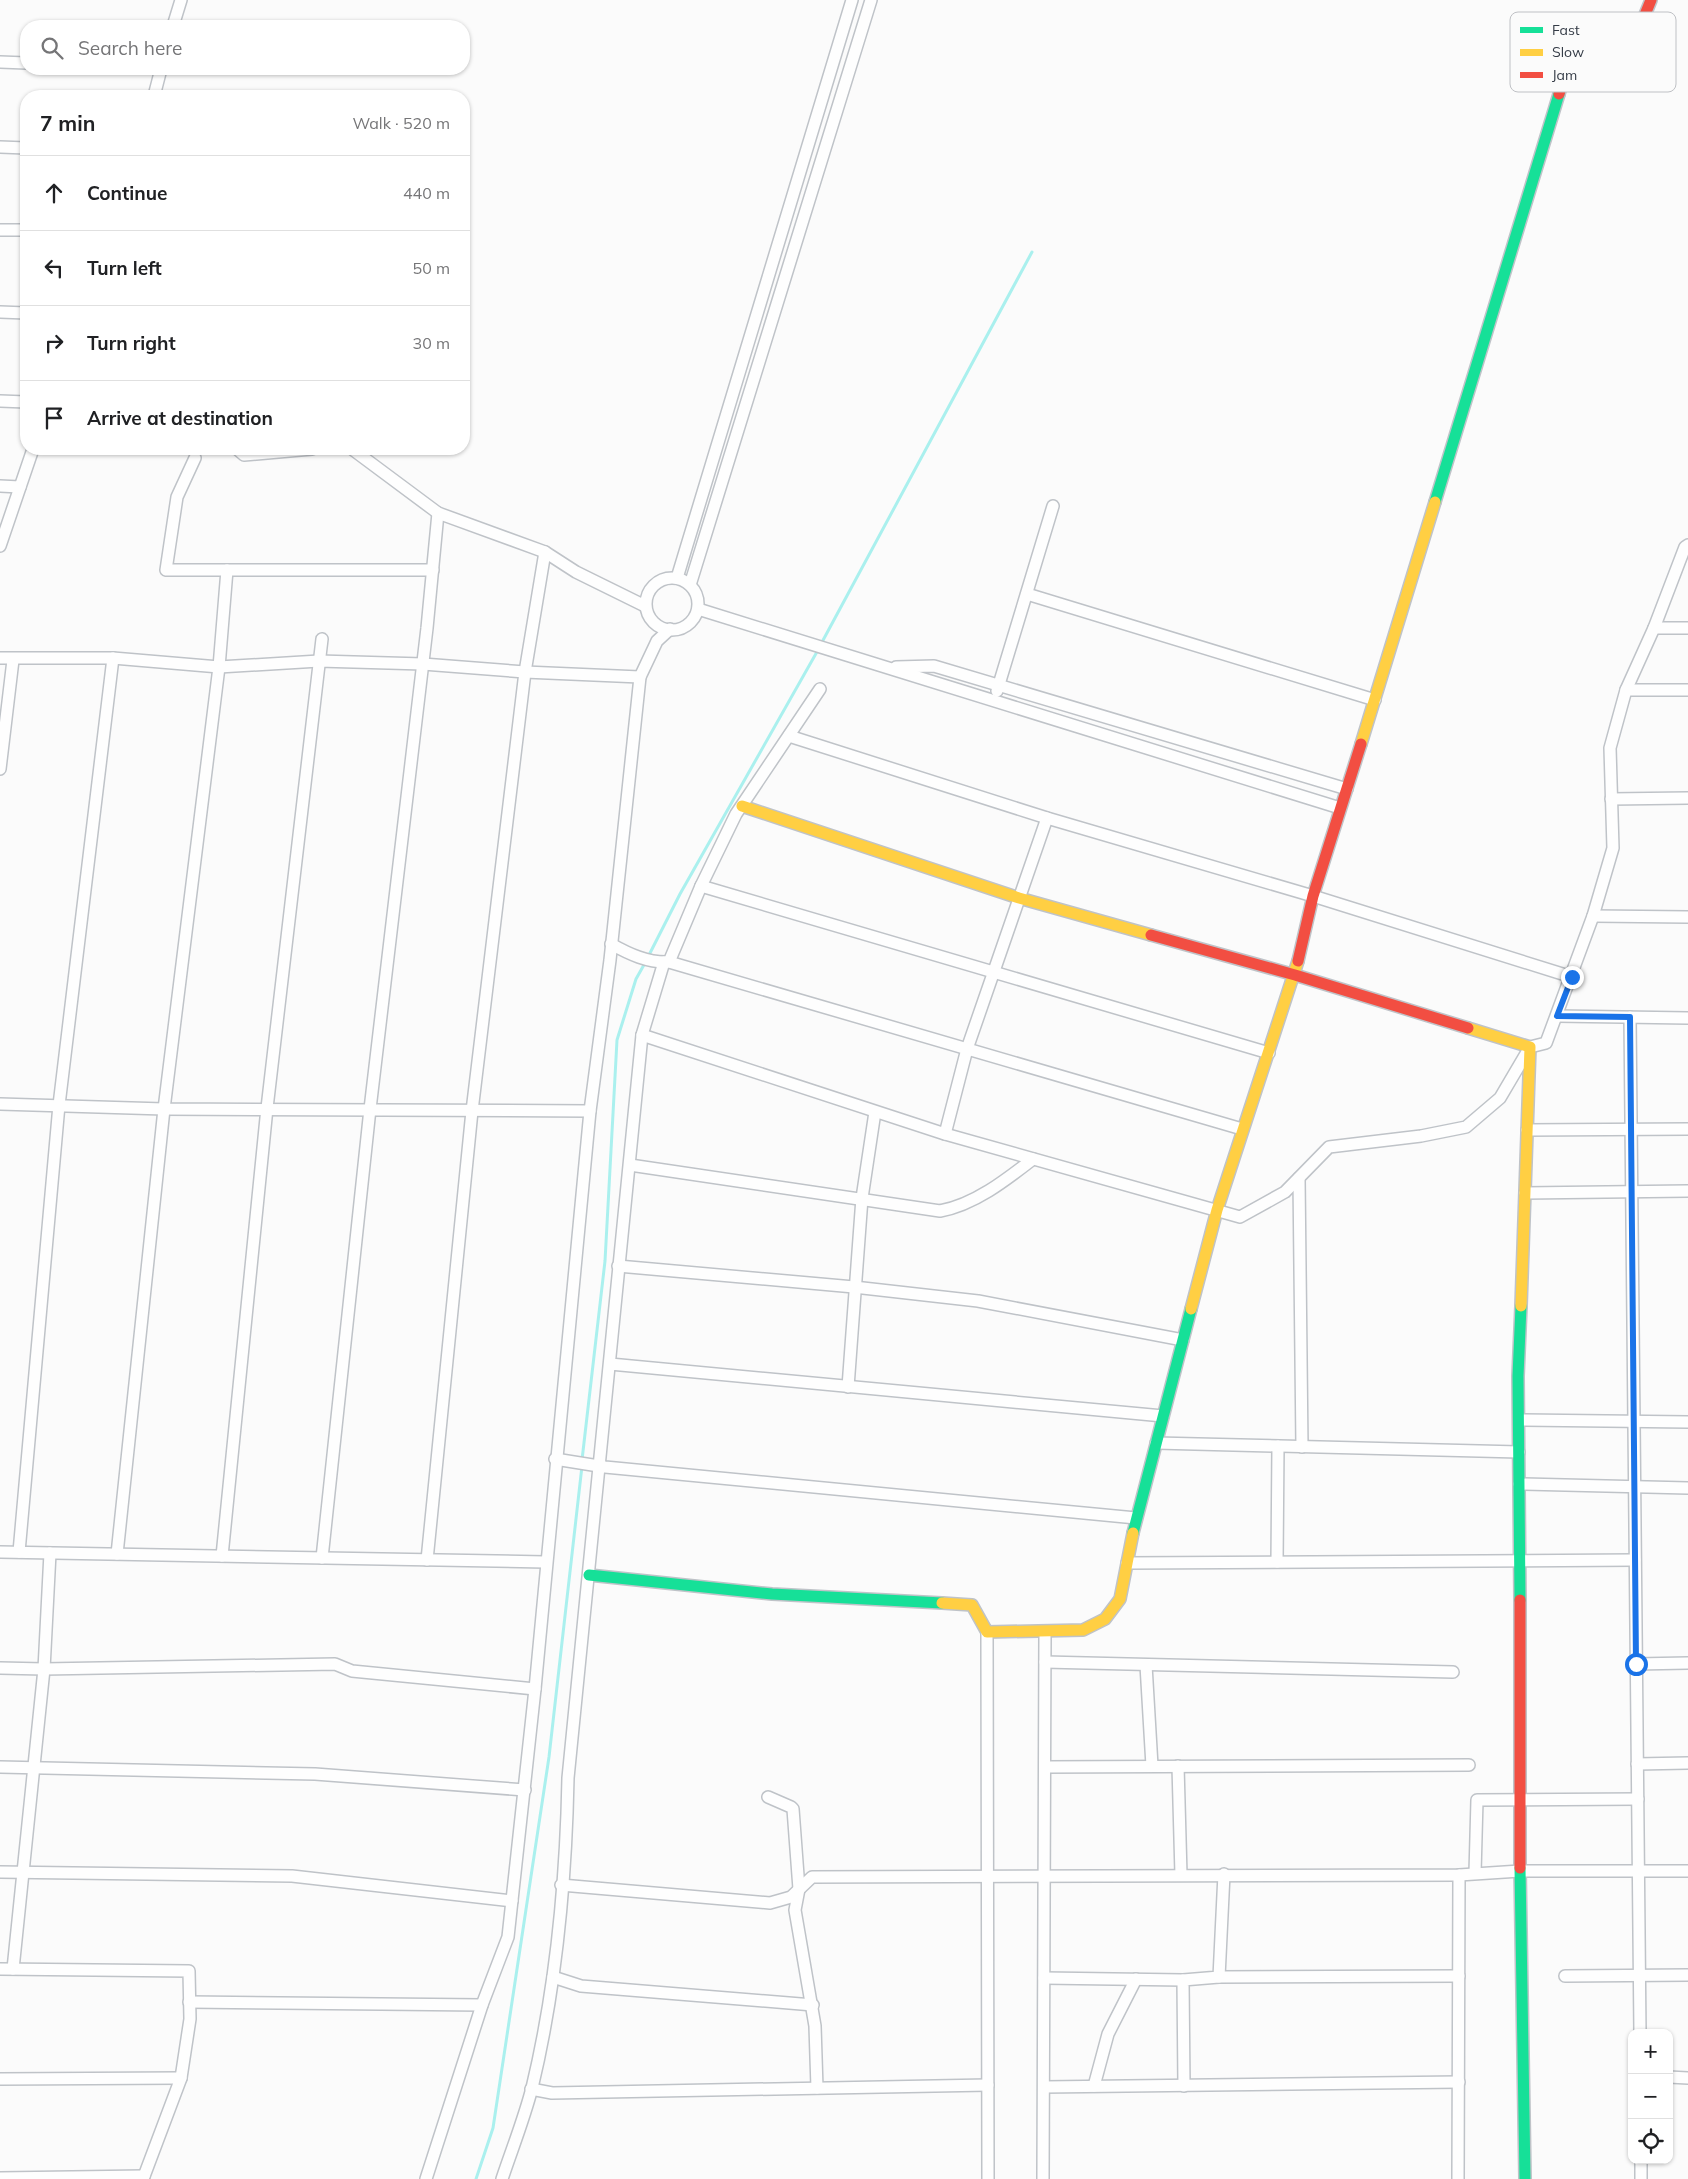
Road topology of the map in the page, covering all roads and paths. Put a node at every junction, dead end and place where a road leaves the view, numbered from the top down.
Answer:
1 (181, 0) edge
2 (852, 0) edge
3 (871, 0) edge
4 (1651, 0) edge
5 (1646, 12) edge
6 (175, 20) edge
7 (0, 62) edge
8 (20, 63) edge
9 (159, 75) edge
10 (156, 90) edge
11 (1560, 92) edge
12 (0, 147) edge
13 (20, 148) edge
14 (0, 230) edge
15 (20, 230) edge
16 (0, 312) edge
17 (20, 313) edge
18 (0, 401) edge
19 (20, 402) edge
20 (31, 455) edge
21 (360, 455) edge
22 (195, 458) dead end
23 (0, 486) edge
24 (20, 487) junction
25 (1053, 506) dead end
26 (438, 513) junction
27 (1688, 545) edge
28 (0, 546) edge
29 (545, 552) junction
30 (227, 570) junction
31 (432, 570) junction
32 (676, 578) junction
33 (690, 585) junction
34 (1027, 594) junction
35 (645, 606) junction
36 (698, 609) junction
37 (1654, 628) junction
38 (1688, 628) edge
39 (670, 629) junction
40 (322, 639) dead end
41 (0, 658) edge
42 (113, 658) junction
43 (13, 660) junction
44 (319, 661) junction
45 (422, 664) junction
46 (219, 667) junction
47 (886, 667) junction
48 (525, 672) junction
49 (640, 678) junction
50 (999, 685) junction
51 (820, 689) dead end
52 (1626, 690) junction
53 (1688, 690) edge
54 (994, 700) junction
55 (1375, 700) junction
56 (789, 736) junction
57 (0, 769) edge
58 (1347, 789) junction
59 (1688, 798) edge
60 (1610, 799) junction
61 (742, 806) junction
62 (1340, 808) junction
63 (1047, 818) junction
64 (700, 886) junction
65 (1313, 896) junction
66 (1019, 898) junction
67 (1593, 916) junction
68 (1688, 917) edge
69 (611, 944) junction
70 (663, 962) junction
71 (995, 971) junction
72 (1295, 975) junction
73 (1572, 977) junction
74 (1557, 1016) junction
75 (1630, 1017) junction
76 (1688, 1018) edge
77 (642, 1035) junction
78 (1530, 1047) junction
79 (967, 1050) junction
80 (1269, 1053) junction
81 (0, 1104) edge
82 (59, 1105) junction
83 (268, 1108) junction
84 (164, 1109) junction
85 (370, 1109) junction
86 (472, 1111) junction
87 (590, 1111) junction
88 (876, 1112) junction
89 (1242, 1129) junction
90 (1688, 1129) edge
91 (1527, 1130) junction
92 (1632, 1130) junction
93 (946, 1134) junction
94 (1033, 1159) junction
95 (630, 1165) junction
96 (1299, 1178) junction
97 (1688, 1191) edge
98 (1632, 1192) junction
99 (1525, 1193) junction
100 (862, 1198) junction
101 (1217, 1210) junction
102 (618, 1266) junction
103 (854, 1287) junction
104 (1183, 1340) junction
105 (610, 1364) junction
106 (848, 1387) junction
107 (1163, 1416) junction
108 (1519, 1420) junction
109 (1634, 1421) junction
110 (1688, 1422) edge
111 (1156, 1443) junction
112 (1278, 1446) junction
113 (1302, 1447) junction
114 (1519, 1452) junction
115 (555, 1460) junction
116 (598, 1465) junction
117 (1519, 1484) junction
118 (1635, 1487) junction
119 (1688, 1488) edge
120 (1136, 1518) junction
121 (0, 1552) edge
122 (20, 1552) junction
123 (50, 1553) junction
124 (117, 1554) junction
125 (222, 1556) junction
126 (322, 1558) junction
127 (427, 1560) junction
128 (1635, 1560) junction
129 (1520, 1561) junction
130 (545, 1562) junction
131 (1277, 1562) junction
132 (1127, 1563) junction
133 (589, 1575) junction
134 (987, 1632) junction
135 (1046, 1632) junction
136 (1045, 1662) junction
137 (1688, 1663) edge
138 (1636, 1664) junction
139 (1146, 1665) junction
140 (0, 1668) edge
141 (44, 1670) junction
142 (1453, 1672) dead end
143 (535, 1689) junction
144 (1688, 1763) edge
145 (1637, 1764) junction
146 (1469, 1765) dead end
147 (1152, 1766) junction
148 (1178, 1766) junction
149 (0, 1767) edge
150 (1045, 1767) junction
151 (34, 1768) junction
152 (525, 1790) junction
153 (768, 1797) dead end
154 (1638, 1799) junction
155 (1520, 1800) junction
156 (1520, 1871) junction
157 (1638, 1871) junction
158 (1688, 1871) edge
159 (0, 1872) edge
160 (24, 1872) junction
161 (1475, 1873) junction
162 (1181, 1874) junction
163 (1224, 1874) junction
164 (987, 1875) junction
165 (1044, 1875) junction
166 (1460, 1875) junction
167 (561, 1885) junction
168 (799, 1889) junction
169 (512, 1901) junction
170 (0, 1969) edge
171 (13, 1969) junction
172 (1639, 1975) junction
173 (1688, 1975) edge
174 (1459, 1976) junction
175 (1565, 1976) dead end
176 (553, 1977) junction
177 (1219, 1977) junction
178 (1044, 1978) junction
179 (1136, 1979) junction
180 (1183, 1980) junction
181 (189, 2002) junction
182 (482, 2005) junction
183 (813, 2005) junction
184 (1640, 2029) edge
185 (1673, 2077) edge
186 (0, 2078) edge
187 (181, 2078) junction
188 (1688, 2078) edge
189 (1459, 2082) junction
190 (988, 2085) junction
191 (1094, 2086) junction
192 (1184, 2086) junction
193 (1044, 2087) junction
194 (817, 2088) junction
195 (531, 2089) junction
196 (1641, 2164) edge
197 (0, 2178) edge
198 (144, 2178) edge
199 (426, 2179) edge
200 (502, 2179) edge
201 (988, 2179) edge
202 (1043, 2179) edge
203 (1458, 2179) edge
204 (1525, 2179) edge
205 (1641, 2179) edge

1 - 6 street
2 - 32 street
3 - 33 street
4 - 5 street
7 - 8 street
9 - 10 street
11 - 55 street
12 - 13 street
14 - 15 street
16 - 17 street
18 - 19 street
20 - 24 street
21 - 26 street
22 - 30 street
23 - 24 street
24 - 28 street
25 - 34 street
26 - 29 street
26 - 31 street
27 - 37 street
29 - 35 street
29 - 48 street
30 - 31 street
30 - 46 street
31 - 45 street
32 - 33 street
32 - 35 street
33 - 36 street
34 - 50 street
34 - 55 street
35 - 39 street
36 - 39 street
36 - 47 street
37 - 38 street
37 - 52 street
39 - 49 street
40 - 44 street
41 - 43 street
42 - 43 street
42 - 46 street
42 - 82 street
43 - 57 street
44 - 45 street
44 - 46 street
44 - 83 street
45 - 48 street
45 - 85 street
46 - 84 street
47 - 50 street
47 - 54 street
48 - 49 street
48 - 86 street
49 - 69 street
50 - 54 street
50 - 58 street
51 - 56 street
52 - 53 street
52 - 60 street
54 - 62 street
55 - 58 street
56 - 61 street
56 - 63 street
58 - 62 street
59 - 60 street
60 - 67 street
61 - 64 street
61 - 66 street
62 - 65 street
63 - 65 street
63 - 66 street
64 - 70 street
64 - 71 street
65 - 72 street
65 - 73 street
66 - 71 street
66 - 72 street
67 - 68 street
67 - 73 street
69 - 70 street
69 - 87 street
70 - 77 street
70 - 79 street
71 - 79 street
71 - 80 street
72 - 78 street
72 - 80 street
73 - 74 street
74 - 75 street
74 - 78 street
75 - 76 street
75 - 92 street
77 - 88 street
77 - 95 street
78 - 91 street
78 - 96 street
79 - 89 street
79 - 93 street
80 - 89 street
81 - 82 street
82 - 84 street
82 - 122 street
83 - 84 street
83 - 85 street
83 - 125 street
84 - 124 street
85 - 86 street
85 - 126 street
86 - 87 street
86 - 127 street
87 - 115 street
88 - 93 street
88 - 100 street
89 - 101 street
90 - 92 street
91 - 92 street
91 - 99 street
92 - 98 street
93 - 94 street
94 - 100 street
94 - 101 street
95 - 100 street
95 - 102 street
96 - 101 street
96 - 113 street
97 - 98 street
98 - 99 street
98 - 109 street
99 - 108 street
100 - 103 street
101 - 104 street
102 - 103 street
102 - 105 street
103 - 104 street
103 - 106 street
104 - 107 street
105 - 106 street
105 - 116 street
106 - 107 street
107 - 111 street
108 - 109 street
108 - 114 street
109 - 110 street
109 - 118 street
111 - 112 street
111 - 120 street
112 - 113 street
112 - 131 street
113 - 114 street
114 - 117 street
115 - 116 street
115 - 130 street
116 - 120 street
116 - 133 street
117 - 118 street
117 - 129 street
118 - 119 street
118 - 128 street
120 - 132 street
121 - 122 street
122 - 123 street
123 - 124 street
123 - 141 street
124 - 125 street
125 - 126 street
126 - 127 street
127 - 130 street
128 - 129 street
128 - 138 street
129 - 131 street
129 - 155 street
130 - 143 street
131 - 132 street
132 - 135 street
133 - 134 street
133 - 167 street
134 - 135 street
134 - 164 street
135 - 136 street
136 - 139 street
136 - 150 street
137 - 138 street
138 - 145 street
139 - 142 street
139 - 147 street
140 - 141 street
141 - 143 street
141 - 151 street
143 - 152 street
144 - 145 street
145 - 154 street
146 - 148 street
147 - 148 street
147 - 150 street
148 - 162 street
149 - 151 street
150 - 165 street
151 - 152 street
151 - 160 street
152 - 169 street
153 - 168 street
154 - 155 street
154 - 157 street
155 - 156 street
155 - 161 street
156 - 157 street
156 - 161 street
156 - 204 street
157 - 158 street
157 - 172 street
159 - 160 street
160 - 169 street
160 - 171 street
161 - 166 street
162 - 163 street
162 - 165 street
163 - 166 street
163 - 177 street
164 - 165 street
164 - 168 street
164 - 190 street
165 - 178 street
166 - 174 street
167 - 168 street
167 - 176 street
168 - 183 street
169 - 182 street
170 - 171 street
171 - 181 street
172 - 173 street
172 - 175 street
172 - 184 street
174 - 177 street
174 - 189 street
176 - 183 street
176 - 195 street
177 - 180 street
178 - 179 street
178 - 193 street
179 - 180 street
179 - 191 street
180 - 192 street
181 - 182 street
181 - 187 street
182 - 199 street
183 - 194 street
185 - 188 street
186 - 187 street
187 - 198 street
189 - 192 street
189 - 203 street
190 - 194 street
190 - 201 street
191 - 192 street
191 - 193 street
193 - 202 street
194 - 195 street
195 - 200 street
196 - 205 street
197 - 198 street

